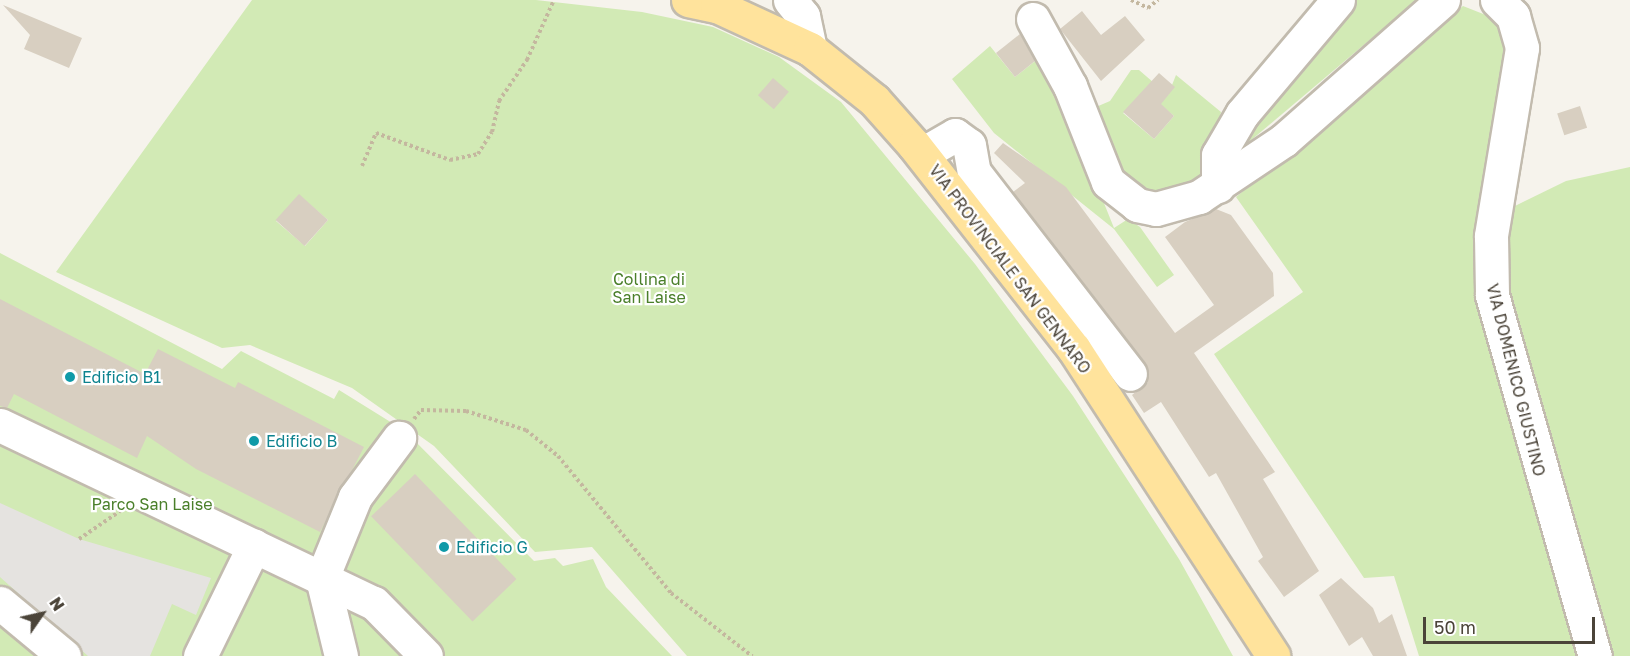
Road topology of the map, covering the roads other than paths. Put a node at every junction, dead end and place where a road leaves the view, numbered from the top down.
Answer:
1 (688, 0) edge
2 (790, 0) edge
3 (1338, 0) edge
4 (1443, 0) edge
5 (1497, 0) edge
6 (1033, 20) dead end
7 (810, 49) junction
8 (922, 154) junction
9 (1218, 186) junction
10 (1130, 374) dead end
11 (0, 425) edge
12 (399, 438) road end
13 (254, 546) junction
14 (322, 578) junction
15 (0, 603) edge
16 (64, 656) edge
17 (200, 656) edge
18 (341, 656) edge
19 (426, 656) edge
20 (1273, 656) edge
21 (1595, 656) edge

1 - 7 main road, VIA PROVINCIALE SAN GENNARO
2 - 7 street
3 - 9 street
4 - 9 street
5 - 21 street, VIA DOMENICO GIUSTINO
6 - 9 street
7 - 8 main road, VIA PROVINCIALE SAN GENNARO
8 - 10 street
8 - 20 main road, VIA PROVINCIALE SAN GENNARO
11 - 13 street
12 - 14 street
13 - 14 street
13 - 17 street
14 - 18 street
14 - 19 street
15 - 16 street

